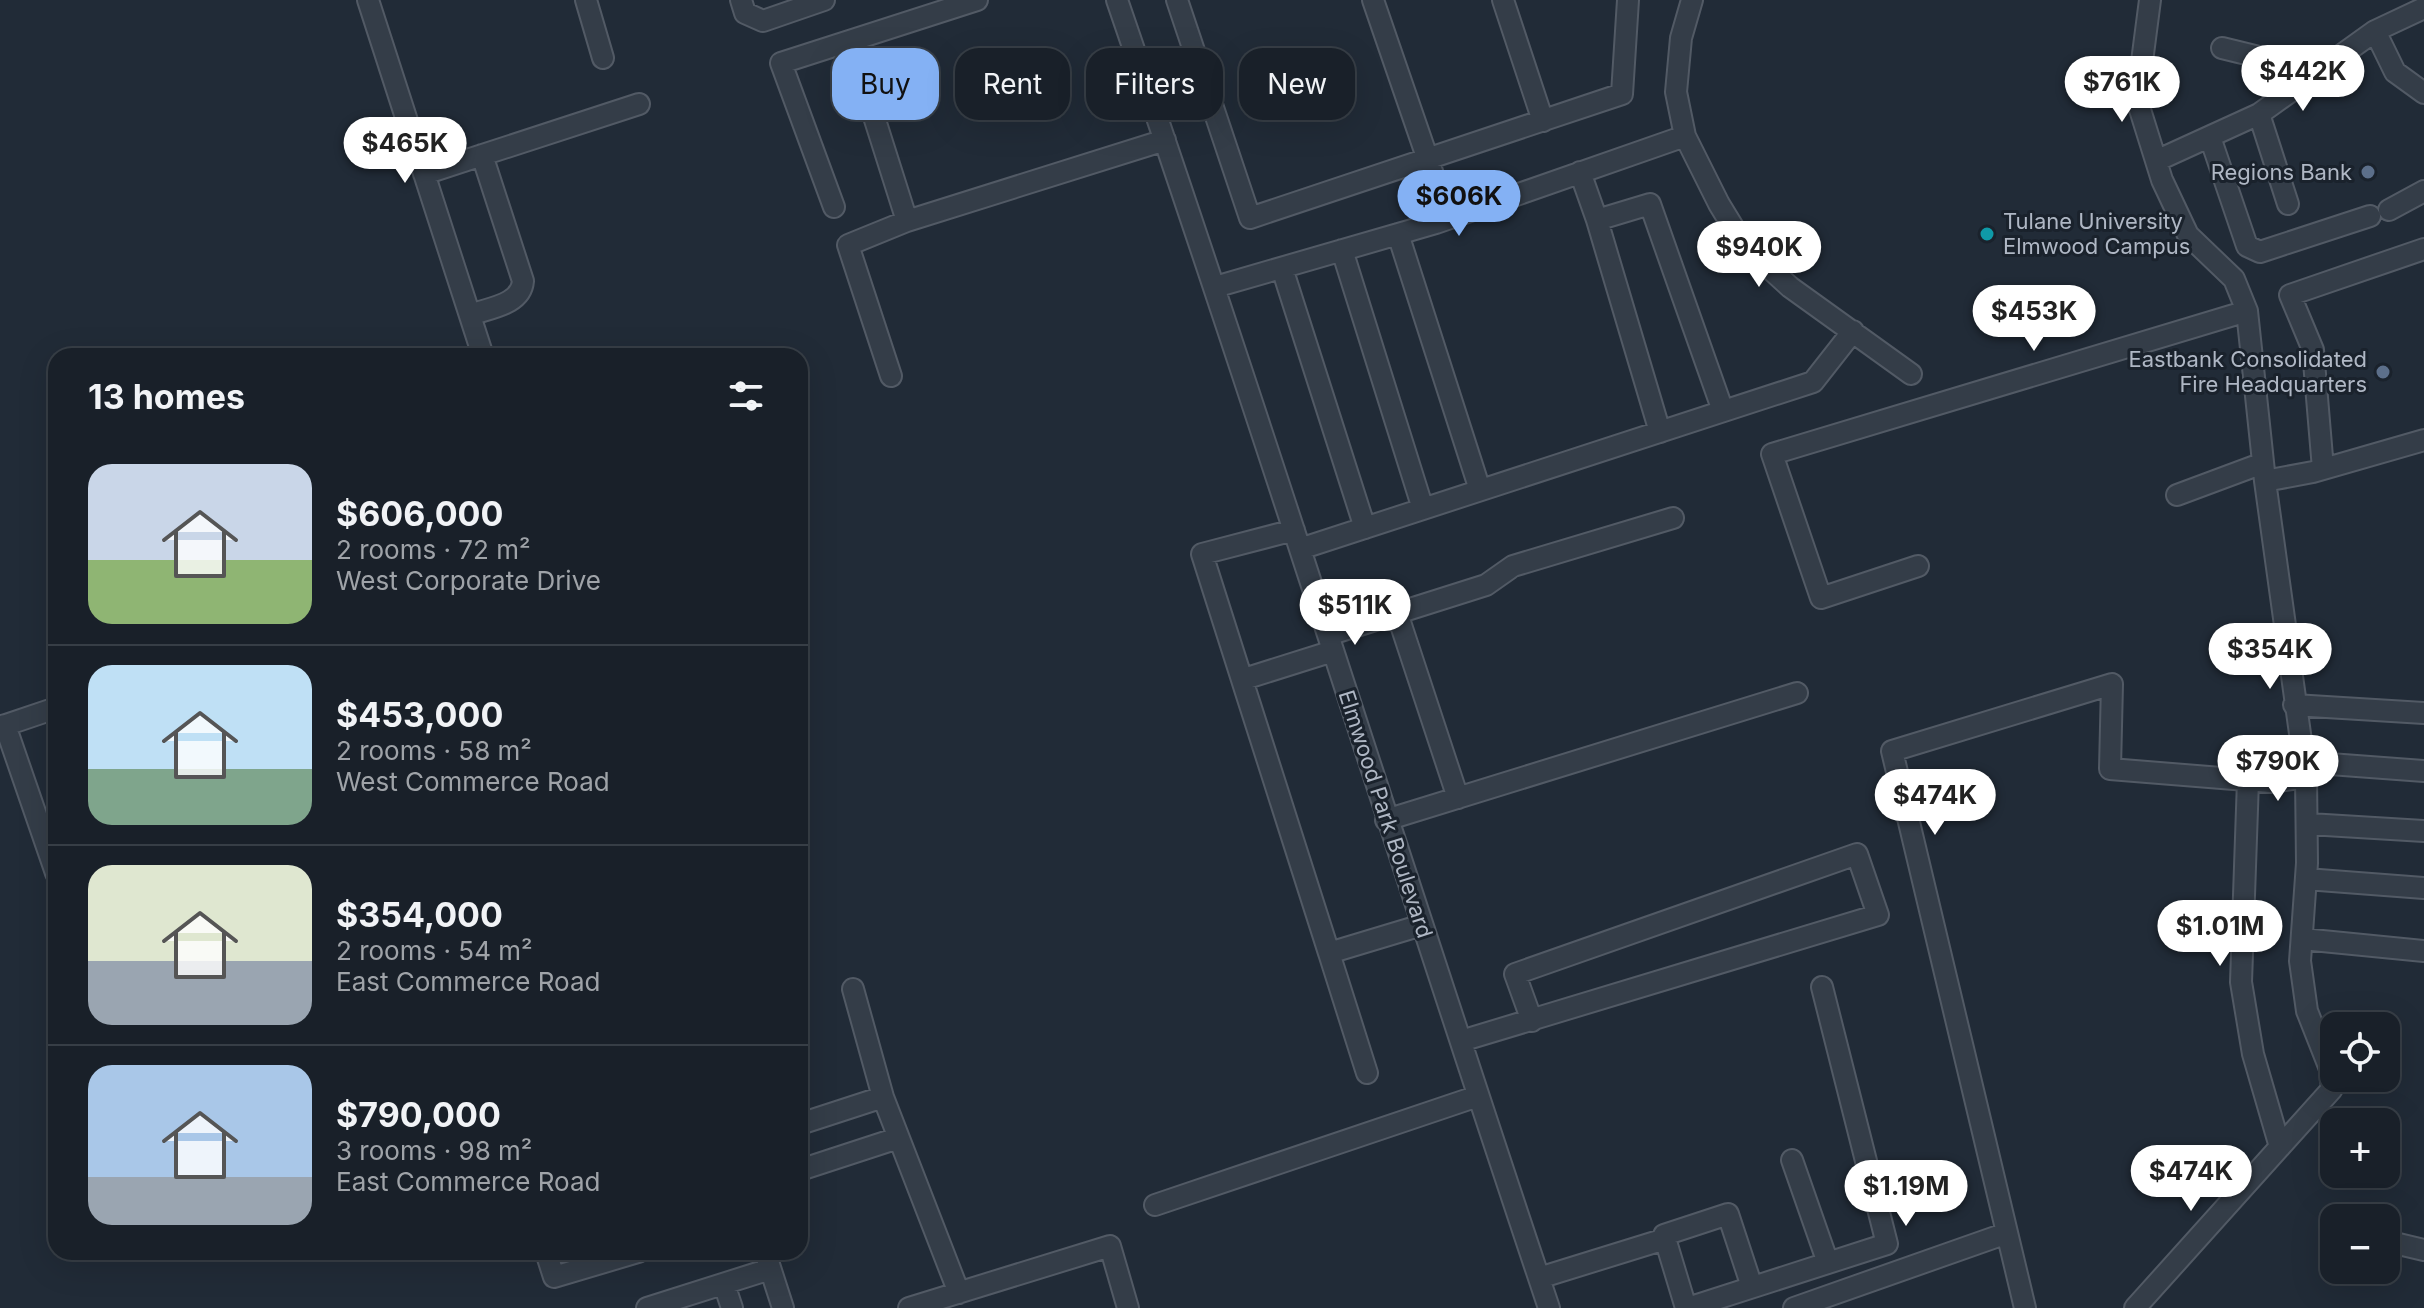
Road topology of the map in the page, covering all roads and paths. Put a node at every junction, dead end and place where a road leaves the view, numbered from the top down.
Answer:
1 (368, 0) edge
2 (586, 0) edge
3 (741, 0) edge
4 (824, 0) edge
5 (977, 0) edge
6 (1117, 0) edge
7 (1177, 0) edge
8 (1373, 0) edge
9 (1503, 0) edge
10 (1628, 0) edge
11 (1692, 0) edge
12 (2150, 0) edge
13 (2424, 8) edge
14 (2375, 31) junction
15 (850, 41) junction
16 (2222, 48) dead end
17 (603, 58) dead end
18 (2320, 72) junction
19 (2424, 93) edge
20 (639, 104) dead end
21 (2259, 114) junction
22 (1543, 121) junction
23 (1685, 136) junction
24 (2210, 137) junction
25 (1165, 140) junction
26 (482, 155) junction
27 (1428, 161) junction
28 (2156, 161) junction
29 (1580, 172) junction
30 (424, 174) junction
31 (2424, 191) edge
32 (2288, 204) dead end
33 (834, 207) dead end
34 (1448, 218) junction
35 (1597, 220) junction
36 (907, 221) junction
37 (1398, 234) junction
38 (2424, 249) edge
39 (1342, 250) junction
40 (1282, 268) junction
41 (1215, 287) junction
42 (2247, 311) junction
43 (470, 315) junction
44 (1853, 331) junction
45 (480, 348) edge
46 (1911, 374) dead end
47 (891, 376) dead end
48 (1723, 411) junction
49 (1660, 432) junction
50 (2424, 440) edge
51 (2323, 469) junction
52 (2264, 472) junction
53 (1480, 490) junction
54 (2177, 495) dead end
55 (1423, 509) junction
56 (1673, 518) dead end
57 (1365, 528) junction
58 (1297, 540) junction
59 (1918, 566) dead end
60 (1397, 613) junction
61 (1330, 643) junction
62 (1244, 679) junction
63 (1797, 693) dead end
64 (2294, 705) junction
65 (48, 711) edge
66 (2424, 713) edge
67 (3, 726) edge
68 (2305, 770) junction
69 (2424, 771) edge
70 (2248, 780) junction
71 (1458, 798) junction
72 (1386, 820) junction
73 (2309, 824) junction
74 (2424, 831) edge
75 (48, 851) edge
76 (2306, 879) junction
77 (2424, 888) edge
78 (1422, 925) junction
79 (2302, 939) junction
80 (2424, 951) edge
81 (1329, 953) junction
82 (1822, 987) dead end
83 (853, 989) dead end
84 (1532, 1021) junction
85 (1461, 1041) junction
86 (1367, 1073) dead end
87 (1478, 1096) junction
88 (883, 1097) junction
89 (808, 1121) edge
90 (898, 1138) junction
91 (2280, 1147) junction
92 (1792, 1160) dead end
93 (808, 1167) edge
94 (1155, 1205) dead end
95 (2007, 1233) junction
96 (1665, 1239) junction
97 (2400, 1244) edge
98 (2424, 1250) edge
99 (549, 1260) edge
100 (611, 1260) edge
101 (768, 1260) edge
102 (1828, 1263) junction
103 (1539, 1278) junction
104 (724, 1284) junction
105 (1752, 1287) junction
106 (959, 1293) junction
107 (647, 1308) edge
108 (732, 1308) edge
109 (783, 1308) edge
110 (909, 1308) edge
111 (1128, 1308) edge
112 (1549, 1308) edge
113 (1687, 1308) edge
114 (1794, 1308) edge
115 (2025, 1308) edge
116 (2135, 1308) edge

1 - 30 street
2 - 17 street
3 - 4 street
5 - 15 street
6 - 25 street, Elmwood Park Boulevard
7 - 27 street
8 - 27 street
9 - 22 street
10 - 22 street
11 - 23 street
12 - 28 street
13 - 14 street
14 - 18 street
14 - 19 street
15 - 33 street
15 - 36 street
16 - 18 street
18 - 21 street
20 - 26 street
21 - 24 street
21 - 32 street
22 - 27 street
23 - 29 street
23 - 44 street
24 - 28 street
24 - 31 street
25 - 36 street
25 - 41 street, Elmwood Park Boulevard
26 - 30 street
26 - 43 street
27 - 34 street
28 - 42 street
29 - 34 street
29 - 35 street
30 - 43 street
34 - 37 street
35 - 48 street
35 - 49 street
36 - 47 street
37 - 39 street
37 - 53 street
38 - 51 street
39 - 40 street
39 - 55 street
40 - 41 street
40 - 57 street
41 - 58 street, Elmwood Park Boulevard
42 - 52 street
42 - 59 street
43 - 45 street
44 - 46 street
44 - 48 street
48 - 49 street
49 - 53 street
50 - 51 street
51 - 52 street
52 - 54 street
52 - 64 street
53 - 55 street
55 - 57 street
56 - 60 street
57 - 58 street
58 - 61 street, Elmwood Park Boulevard
58 - 62 street
60 - 61 street
60 - 71 street
61 - 62 street
61 - 72 street, Elmwood Park Boulevard
62 - 81 street
63 - 71 street
64 - 66 street
64 - 68 street
65 - 67 street
67 - 75 street
68 - 69 street
68 - 70 street
68 - 73 street
70 - 91 street
70 - 95 street
71 - 72 street
72 - 78 street, Elmwood Park Boulevard
73 - 74 street
73 - 76 street
76 - 77 street
76 - 79 street
78 - 81 street
78 - 85 street, Elmwood Park Boulevard
79 - 80 street
79 - 91 street
81 - 86 street
82 - 102 street
83 - 88 street
84 - 84 street
84 - 85 street
85 - 87 street, Elmwood Park Boulevard
87 - 94 street
87 - 103 street, Elmwood Park Boulevard
88 - 89 street
88 - 90 street
90 - 93 street
90 - 106 street
91 - 116 street
92 - 102 street
95 - 114 street
95 - 115 street
96 - 103 street
96 - 105 street
96 - 113 street
97 - 98 street
99 - 100 street
101 - 104 street
101 - 109 street
102 - 105 street
103 - 112 street, Elmwood Park Boulevard
104 - 107 street
104 - 108 street
105 - 113 street
106 - 110 street
106 - 111 street

